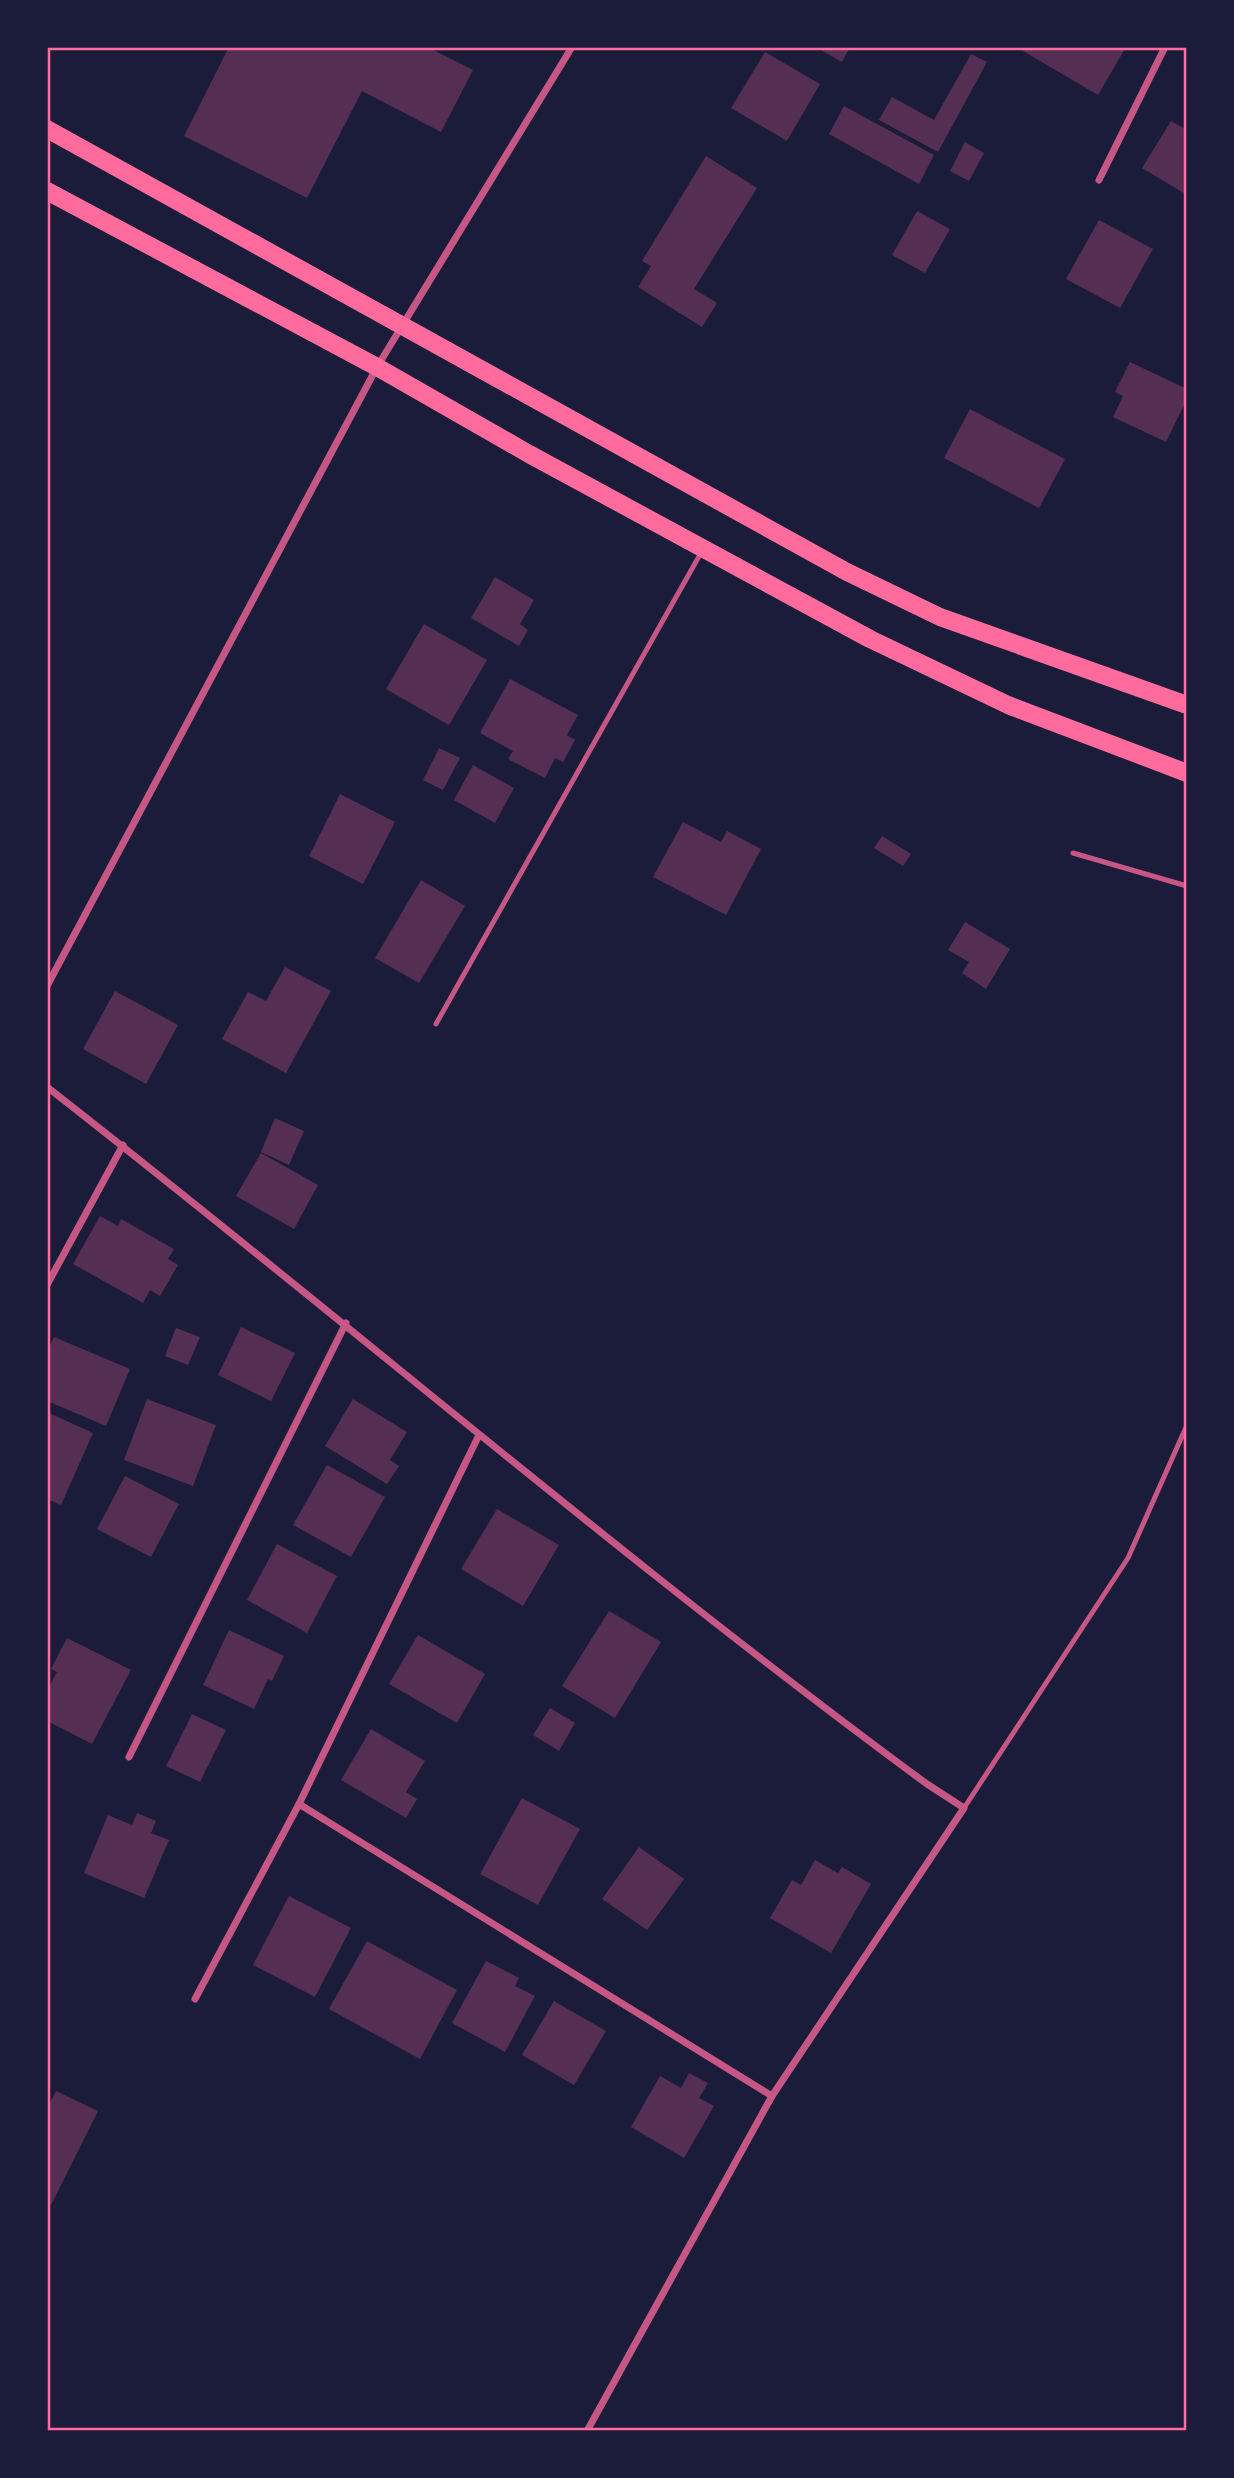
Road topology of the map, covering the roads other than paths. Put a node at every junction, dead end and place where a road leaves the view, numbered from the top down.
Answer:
1 (572, 47) edge
2 (1165, 47) edge
3 (47, 128) edge
4 (1099, 180) dead end
5 (47, 191) edge
6 (401, 326) junction
7 (377, 367) junction
8 (704, 549) junction
9 (1187, 705) edge
10 (1187, 773) edge
11 (1073, 853) dead end
12 (1187, 886) edge
13 (47, 986) edge
14 (436, 1024) dead end
15 (47, 1087) edge
16 (122, 1145) junction
17 (47, 1285) edge
18 (346, 1324) junction
19 (1187, 1425) edge
20 (479, 1435) junction
21 (130, 1757) dead end
22 (299, 1804) junction
23 (964, 1808) junction
24 (195, 1999) dead end
25 (772, 2096) junction
26 (587, 2431) edge

1 - 6 street
2 - 4 street
3 - 6 main road
5 - 7 main road
6 - 7 street
6 - 9 main road
7 - 8 main road
7 - 13 street
8 - 10 main road
8 - 14 lane
11 - 12 lane
15 - 16 street
16 - 17 street
16 - 18 street
18 - 20 street
18 - 21 street
19 - 23 lane
20 - 22 street
20 - 23 street
22 - 24 street
22 - 25 street
23 - 25 street
25 - 26 street

